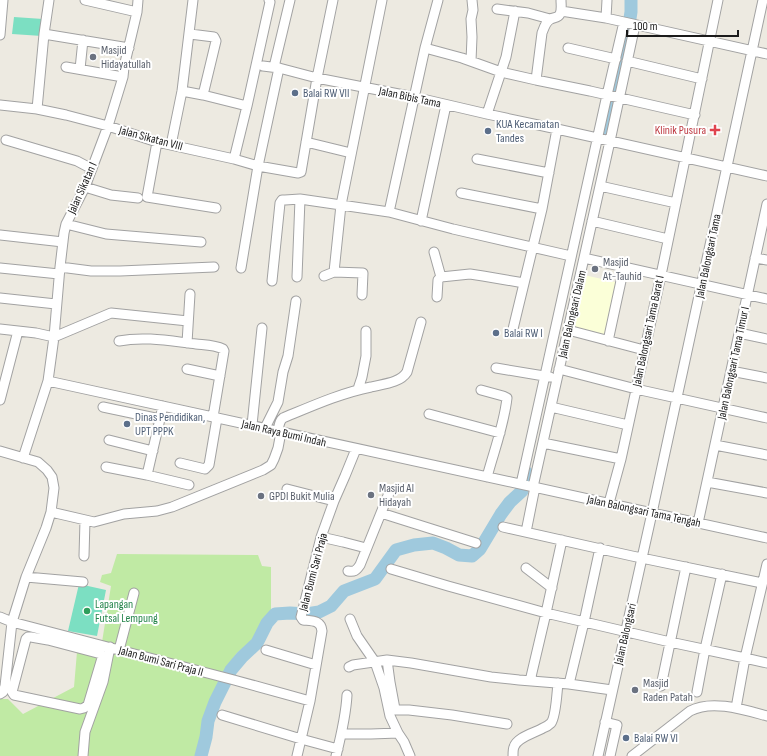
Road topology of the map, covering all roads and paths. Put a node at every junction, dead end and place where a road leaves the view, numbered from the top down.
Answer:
1 (3, 0) edge
2 (49, 0) edge
3 (85, 0) edge
4 (138, 0) edge
5 (193, 0) edge
6 (269, 0) edge
7 (290, 0) edge
8 (333, 0) edge
9 (382, 0) edge
10 (438, 0) edge
11 (472, 0) edge
12 (562, 0) edge
13 (607, 0) edge
14 (718, 0) edge
15 (763, 0) edge
16 (497, 9) dead end
17 (514, 11) junction
18 (561, 11) junction
19 (138, 12) junction
20 (606, 18) junction
21 (550, 19) junction
22 (629, 23) junction
23 (44, 34) junction
24 (190, 34) junction
25 (0, 35) edge
26 (83, 40) junction
27 (710, 42) junction
28 (129, 48) junction
29 (425, 48) junction
30 (568, 48) dead end
31 (752, 51) junction
32 (767, 54) edge
33 (616, 59) junction
34 (471, 60) junction
35 (627, 61) junction
36 (263, 66) dead end
37 (66, 67) dead end
38 (276, 68) junction
39 (80, 69) junction
40 (502, 72) junction
41 (123, 77) junction
42 (316, 78) junction
43 (702, 79) junction
44 (536, 80) junction
45 (364, 87) junction
46 (182, 92) junction
47 (203, 95) junction
48 (613, 96) junction
49 (414, 97) junction
50 (0, 105) edge
51 (446, 105) junction
52 (247, 106) junction
53 (38, 109) junction
54 (487, 114) junction
55 (695, 115) junction
56 (108, 126) junction
57 (557, 129) junction
58 (6, 140) dead end
59 (604, 140) junction
60 (157, 142) junction
61 (306, 142) junction
62 (171, 145) junction
63 (351, 154) junction
64 (686, 158) junction
65 (234, 159) junction
66 (477, 159) dead end
67 (258, 166) junction
68 (727, 167) junction
69 (92, 169) junction
70 (549, 173) junction
71 (767, 176) edge
72 (600, 186) junction
73 (85, 187) junction
74 (461, 192) dead end
75 (138, 198) dead end
76 (300, 199) junction
77 (676, 203) junction
78 (767, 204) edge
79 (341, 205) junction
80 (216, 208) dead end
81 (542, 209) junction
82 (389, 212) junction
83 (421, 220) junction
84 (592, 221) junction
85 (765, 223) edge
86 (66, 224) junction
87 (0, 235) edge
88 (668, 239) junction
89 (62, 242) junction
90 (201, 242) dead end
91 (532, 247) junction
92 (434, 252) dead end
93 (571, 256) junction
94 (584, 258) junction
95 (755, 258) junction
96 (767, 260) edge
97 (214, 267) dead end
98 (624, 267) junction
99 (0, 268) edge
100 (241, 268) dead end
101 (60, 270) junction
102 (334, 272) junction
103 (661, 275) junction
104 (324, 276) dead end
105 (297, 277) dead end
106 (441, 277) junction
107 (272, 281) dead end
108 (524, 283) junction
109 (702, 284) junction
110 (190, 294) dead end
111 (362, 295) dead end
112 (747, 295) junction
113 (438, 297) dead end
114 (0, 298) edge
115 (767, 299) edge
116 (296, 301) dead end
117 (56, 304) junction
118 (188, 321) junction
119 (421, 322) dead end
120 (262, 328) dead end
121 (0, 329) edge
122 (513, 329) dead end
123 (568, 330) junction
124 (18, 331) junction
125 (366, 331) dead end
126 (739, 333) junction
127 (54, 338) junction
128 (767, 339) edge
129 (119, 341) dead end
130 (608, 341) junction
131 (187, 343) junction
132 (644, 350) junction
133 (496, 368) dead end
134 (187, 369) dead end
135 (559, 370) junction
136 (731, 371) junction
137 (220, 376) junction
138 (551, 378) junction
139 (767, 378) edge
140 (48, 380) junction
141 (358, 389) junction
142 (636, 389) junction
143 (481, 390) dead end
144 (677, 398) junction
145 (0, 400) edge
146 (163, 406) junction
147 (103, 407) dead end
148 (551, 407) junction
149 (723, 408) junction
150 (429, 414) dead end
151 (215, 417) junction
152 (767, 418) edge
153 (160, 419) junction
154 (252, 425) junction
155 (628, 425) junction
156 (265, 428) junction
157 (279, 432) junction
158 (500, 433) junction
159 (109, 440) dead end
160 (543, 443) junction
161 (715, 445) junction
162 (356, 448) junction
163 (0, 451) edge
164 (153, 451) junction
165 (767, 455) edge
166 (23, 458) junction
167 (621, 459) junction
168 (180, 463) dead end
169 (106, 468) dead end
170 (147, 475) junction
171 (487, 477) junction
172 (707, 482) junction
173 (189, 485) dead end
174 (528, 485) junction
175 (287, 489) dead end
176 (389, 492) dead end
177 (767, 493) edge
178 (334, 501) junction
179 (609, 503) junction
180 (51, 512) junction
181 (381, 513) junction
182 (652, 513) junction
183 (85, 520) junction
184 (698, 523) junction
185 (503, 527) dead end
186 (526, 532) junction
187 (321, 537) junction
188 (767, 538) edge
189 (562, 540) junction
190 (476, 543) dead end
191 (366, 548) junction
192 (600, 548) junction
193 (84, 556) dead end
194 (642, 557) junction
195 (767, 564) edge
196 (686, 567) junction
197 (526, 568) dead end
198 (391, 569) dead end
199 (348, 571) dead end
200 (722, 574) junction
201 (26, 577) junction
202 (83, 582) dead end
203 (762, 583) junction
204 (552, 588) junction
205 (134, 593) dead end
206 (546, 612) junction
207 (0, 617) edge
208 (350, 619) dead end
209 (12, 622) junction
210 (584, 622) junction
211 (626, 631) junction
212 (49, 636) junction
213 (670, 642) junction
214 (114, 649) junction
215 (705, 649) junction
216 (266, 650) dead end
217 (745, 658) junction
218 (382, 661) junction
219 (767, 663) edge
220 (316, 665) junction
221 (349, 667) dead end
222 (530, 681) junction
223 (558, 683) junction
224 (569, 684) junction
225 (661, 686) dead end
226 (612, 690) junction
227 (697, 692) dead end
228 (0, 694) edge
229 (347, 695) dead end
230 (310, 701) junction
231 (736, 708) junction
232 (392, 709) junction
233 (222, 715) dead end
234 (767, 716) edge
235 (605, 722) junction
236 (507, 724) dead end
237 (398, 733) junction
238 (342, 734) junction
239 (301, 739) junction
240 (337, 752) edge
241 (83, 756) edge
242 (297, 756) edge
243 (410, 756) edge
244 (513, 756) edge
245 (598, 756) edge
246 (610, 756) edge
247 (632, 756) edge

1 - 25 street
2 - 23 street
3 - 19 street
4 - 19 street, Jalan Sikatan I
5 - 24 street
6 - 52 street
7 - 38 street
8 - 42 street
9 - 45 street
10 - 29 street
11 - 34 street
12 - 18 street
13 - 20 street
14 - 27 street, Jalan Balongsari Tama Barat I
15 - 31 street, Jalan Balongsari Tama
16 - 17 street
17 - 21 street
17 - 40 street
18 - 20 street
18 - 21 street
19 - 28 street, Jalan Sikatan I
20 - 22 street
21 - 44 street
22 - 27 street
22 - 33 street
22 - 35 street
23 - 26 street
23 - 53 street
24 - 46 street
24 - 47 street
26 - 28 street
26 - 39 street
27 - 31 street
27 - 43 street, Jalan Balongsari Tama Barat I
28 - 41 street, Jalan Sikatan I
29 - 34 street
29 - 49 street
30 - 33 street
31 - 32 street
31 - 68 street, Jalan Balongsari Tama
33 - 48 street
34 - 40 street
35 - 43 street
35 - 48 street
36 - 38 street, Jalan Bibis Tama
37 - 39 street
38 - 42 street, Jalan Bibis Tama
38 - 67 street
39 - 41 street
40 - 44 street
40 - 54 street
41 - 56 street, Jalan Sikatan I
42 - 45 street, Jalan Bibis Tama
42 - 61 street
43 - 55 street, Jalan Balongsari Tama Barat I
44 - 48 street
45 - 49 street, Jalan Bibis Tama
45 - 63 street
46 - 47 street
46 - 62 street
47 - 52 street
48 - 55 street
48 - 59 street
48 - 59 street
49 - 51 street, Jalan Bibis Tama
49 - 82 street
50 - 53 street, Jalan Sikatan VIII
51 - 54 street, Jalan Bibis Tama
51 - 83 street
52 - 65 street
53 - 56 street, Jalan Sikatan VIII
54 - 57 street, Jalan Bibis Tama
55 - 64 street, Jalan Balongsari Tama Barat I
56 - 60 street, Jalan Sikatan VIII
56 - 69 street, Jalan Sikatan I
57 - 59 street, Jalan Bibis Tama
57 - 70 street
58 - 69 street
59 - 64 street, Jalan Bibis Tama
59 - 72 street, Jalan Balongsari Dalam
59 - 93 street
60 - 62 street, Jalan Sikatan VIII
60 - 80 street
61 - 63 street
61 - 67 street, Jalan Sikatan VIII
62 - 65 street, Jalan Sikatan VIII
63 - 79 street
64 - 68 street, Jalan Bibis Tama
64 - 77 street, Jalan Balongsari Tama Barat I
65 - 67 street, Jalan Sikatan VIII
66 - 70 street
67 - 100 street
68 - 71 street, Jalan Bibis Tama
68 - 109 street, Jalan Balongsari Tama
69 - 73 street, Jalan Sikatan I
70 - 81 street
72 - 77 street
72 - 84 street, Jalan Balongsari Dalam
73 - 75 street
73 - 86 street, Jalan Sikatan I
74 - 81 street
76 - 79 street
76 - 105 street
76 - 107 street
77 - 88 street, Jalan Balongsari Tama Barat I
78 - 85 street, Jalan Balongsari Tama Timur I
79 - 82 street
79 - 102 street
81 - 91 street
82 - 83 street
83 - 91 street
84 - 88 street
84 - 94 street, Jalan Balongsari Dalam
85 - 95 street, Jalan Balongsari Tama Timur I
86 - 89 street, Jalan Sikatan I
86 - 90 street
87 - 89 street
88 - 103 street, Jalan Balongsari Tama Barat I
89 - 101 street, Jalan Sikatan I
91 - 93 street
91 - 108 street
92 - 106 street
93 - 138 street
94 - 98 street
94 - 123 street, Jalan Balongsari Dalam
95 - 96 street
95 - 112 street, Jalan Balongsari Tama Timur I
97 - 101 street
98 - 103 street
98 - 130 street
99 - 101 street
101 - 117 street, Jalan Sikatan I
102 - 104 street
102 - 111 street
103 - 109 street
103 - 132 street, Jalan Balongsari Tama Barat I
106 - 108 street
106 - 113 street
108 - 122 street
109 - 112 street
109 - 144 street, Jalan Balongsari Tama
110 - 118 street
112 - 115 street
112 - 126 street, Jalan Balongsari Tama Timur I
114 - 117 street
116 - 156 street
117 - 127 street, Jalan Sikatan I
118 - 127 street
118 - 131 street
119 - 141 street
120 - 154 street
121 - 124 street
123 - 130 street
123 - 135 street, Jalan Balongsari Dalam
124 - 127 street
124 - 145 street
125 - 141 street
126 - 128 street
126 - 136 street, Jalan Balongsari Tama Timur I
127 - 140 street, Jalan Sikatan I
129 - 131 street
130 - 132 street
131 - 137 street
132 - 142 street, Jalan Balongsari Tama Barat I
133 - 138 street
134 - 137 street
135 - 138 street, Jalan Balongsari Dalam
135 - 142 street
136 - 139 street
136 - 149 street, Jalan Balongsari Tama Timur I
137 - 151 street
138 - 148 street, Jalan Balongsari Dalam
138 - 174 street
140 - 146 street, Jalan Raya Bumi Indah
140 - 166 street, Jalan Sikatan I
141 - 157 street
142 - 144 street
142 - 155 street, Jalan Balongsari Tama Barat I
143 - 158 street
144 - 149 street
144 - 182 street, Jalan Balongsari Tama
146 - 151 street, Jalan Raya Bumi Indah
146 - 153 street
147 - 153 street
148 - 155 street
148 - 160 street, Jalan Balongsari Dalam
149 - 152 street
149 - 161 street, Jalan Balongsari Tama Timur I
150 - 158 street
151 - 154 street, Jalan Raya Bumi Indah
151 - 168 street
153 - 164 street
154 - 156 street, Jalan Raya Bumi Indah
155 - 167 street, Jalan Balongsari Tama Barat I
156 - 157 street, Jalan Raya Bumi Indah
157 - 162 street, Jalan Raya Bumi Indah
157 - 183 street
158 - 171 street
159 - 164 street
160 - 167 street
160 - 174 street, Jalan Balongsari Dalam
161 - 165 street
161 - 172 street, Jalan Balongsari Tama Timur I
162 - 171 street, Jalan Raya Bumi Indah
162 - 178 street, Jalan Bumi Sari Praja
163 - 166 street
164 - 170 street
166 - 180 street
167 - 179 street, Jalan Balongsari Tama Barat I
169 - 170 street
170 - 173 street
171 - 174 street, Jalan Raya Bumi Indah
172 - 177 street
172 - 184 street, Jalan Balongsari Tama Timur I
174 - 179 street, Jalan Balongsari Tama Tengah
174 - 186 street
175 - 178 street
176 - 181 street
178 - 187 street, Jalan Bumi Sari Praja
179 - 182 street, Jalan Balongsari Tama Tengah
180 - 183 street
180 - 201 street
181 - 190 street
181 - 191 street
182 - 184 street, Jalan Balongsari Tama Tengah
182 - 194 street, Jalan Balongsari
183 - 193 street
184 - 188 street, Jalan Balongsari Tama Tengah
185 - 186 street
186 - 189 street
187 - 191 street
187 - 220 street, Jalan Bumi Sari Praja
189 - 192 street
189 - 204 street
191 - 199 street
192 - 194 street
192 - 210 street
194 - 196 street
194 - 211 street, Jalan Balongsari
195 - 203 street
196 - 200 street
196 - 213 street
197 - 204 street
198 - 206 street
200 - 203 street
200 - 215 street
201 - 202 street
201 - 209 street
203 - 217 street
204 - 206 street
205 - 214 street
206 - 210 street
206 - 222 street
207 - 209 street, Jalan Bumi Sari Praja II
208 - 218 street
209 - 212 street, Jalan Bumi Sari Praja II
209 - 228 street
210 - 211 street
210 - 224 street
211 - 213 street
211 - 226 street, Jalan Balongsari
212 - 212 street
212 - 214 street, Jalan Bumi Sari Praja II
213 - 215 street
213 - 225 street
214 - 230 street, Jalan Bumi Sari Praja II
214 - 241 street
215 - 217 street
215 - 227 street
216 - 220 street
217 - 219 street
217 - 231 street
218 - 221 street
218 - 222 street
218 - 232 street
220 - 230 street, Jalan Bumi Sari Praja
222 - 223 street
223 - 224 street
223 - 244 street
224 - 226 street
226 - 235 street, Jalan Balongsari
229 - 238 street
230 - 239 street, Jalan Bumi Sari Praja
231 - 234 street
231 - 247 street
232 - 236 street
232 - 237 street
233 - 239 street
235 - 245 street, Jalan Balongsari
235 - 246 street
237 - 238 street
237 - 243 street
238 - 240 street
239 - 240 street
239 - 242 street, Jalan Bumi Sari Praja

